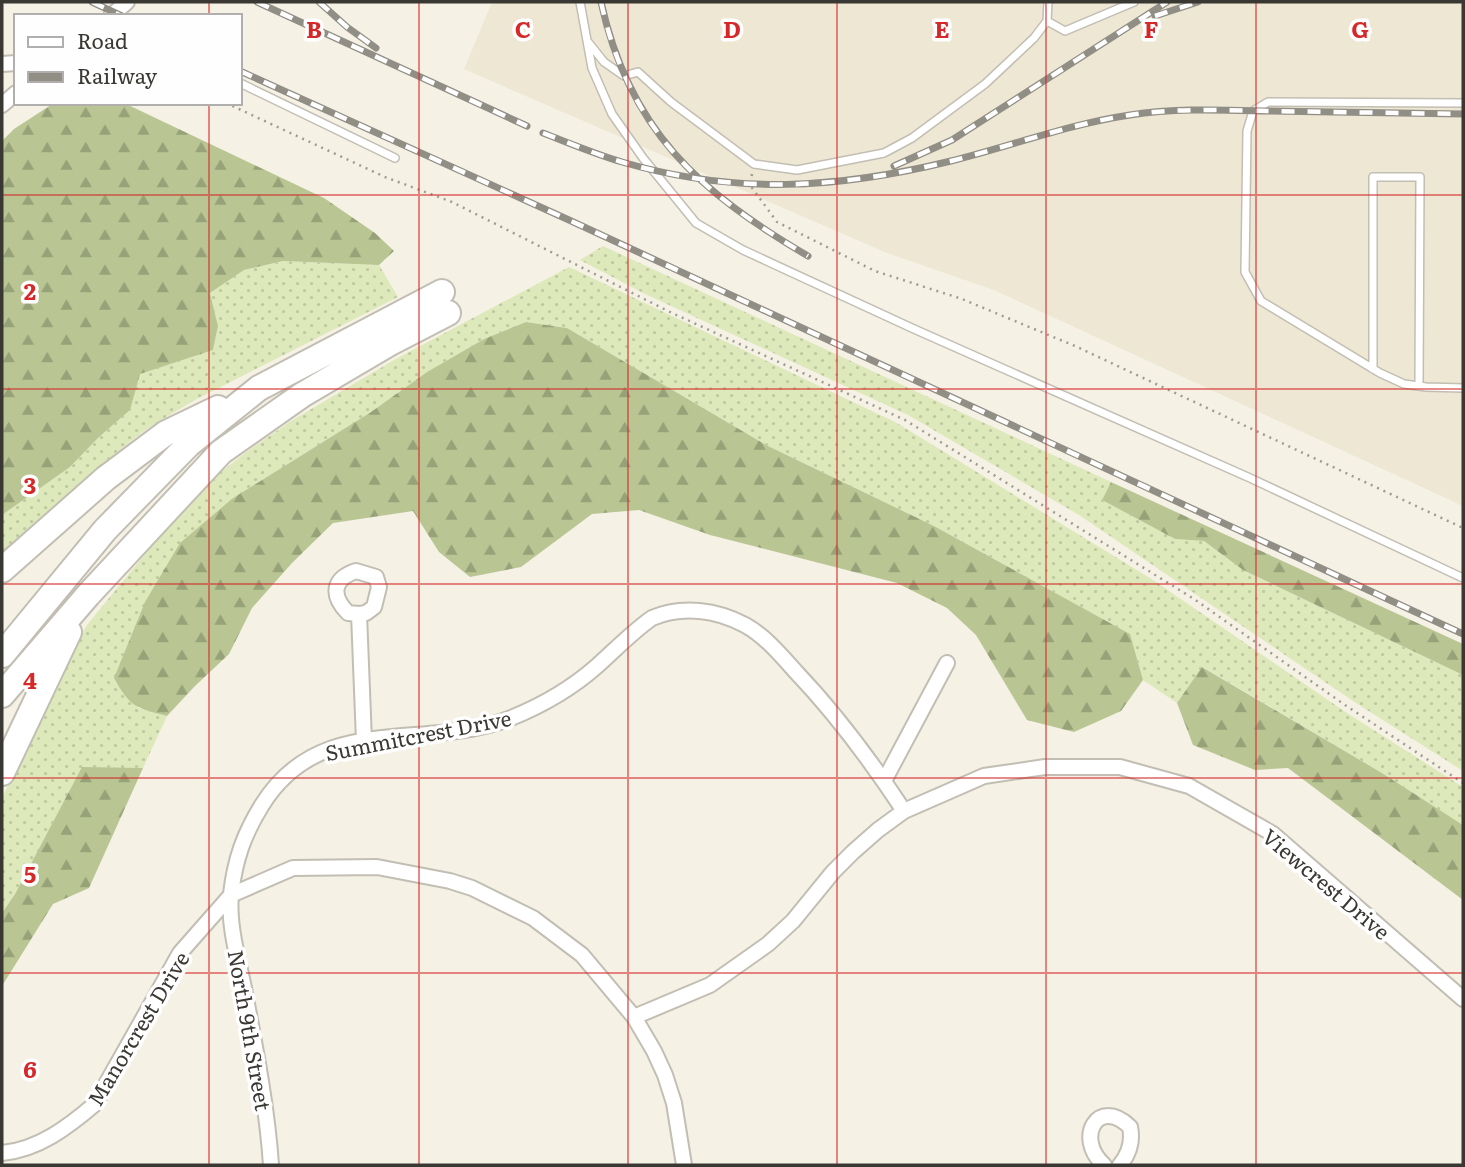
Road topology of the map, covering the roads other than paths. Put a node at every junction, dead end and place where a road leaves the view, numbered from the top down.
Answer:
1 (127, 2) edge
2 (580, 2) edge
3 (1048, 2) edge
4 (1134, 2) edge
5 (113, 14) edge
6 (1046, 21) junction
7 (586, 39) junction
8 (242, 84) edge
9 (1463, 103) edge
10 (395, 158) dead end
11 (1373, 369) junction
12 (1419, 386) junction
13 (259, 388) junction
14 (1463, 388) edge
15 (2, 570) edge
16 (1463, 578) edge
17 (88, 595) junction
18 (359, 614) dead end
19 (2, 655) edge
20 (947, 663) dead end
21 (2, 695) edge
22 (364, 741) junction
23 (2, 773) edge
24 (884, 781) junction
25 (904, 811) junction
26 (231, 895) junction
27 (1463, 999) edge
28 (634, 1017) junction
29 (2, 1153) edge
30 (271, 1165) edge
31 (684, 1165) edge
32 (1104, 1165) edge
33 (1120, 1165) edge

1 - 5 street
2 - 7 lane
3 - 6 lane
4 - 6 lane
6 - 7 lane
7 - 16 lane
8 - 10 lane
9 - 11 lane
11 - 12 lane
11 - 12 lane
12 - 14 lane
13 - 15 highway
13 - 17 highway
13 - 19 highway
17 - 21 highway
17 - 23 highway
18 - 22 street
20 - 24 street
22 - 24 street, Summitcrest Drive
22 - 26 street, Summitcrest Drive
24 - 25 street, Summitcrest Drive
25 - 27 street, Viewcrest Drive
25 - 28 street, Viewcrest Drive
26 - 28 street, Manorcrest Drive
26 - 29 street, Manorcrest Drive
26 - 30 street, North 9th Street
28 - 31 street, Manorcrest Drive
32 - 33 street

